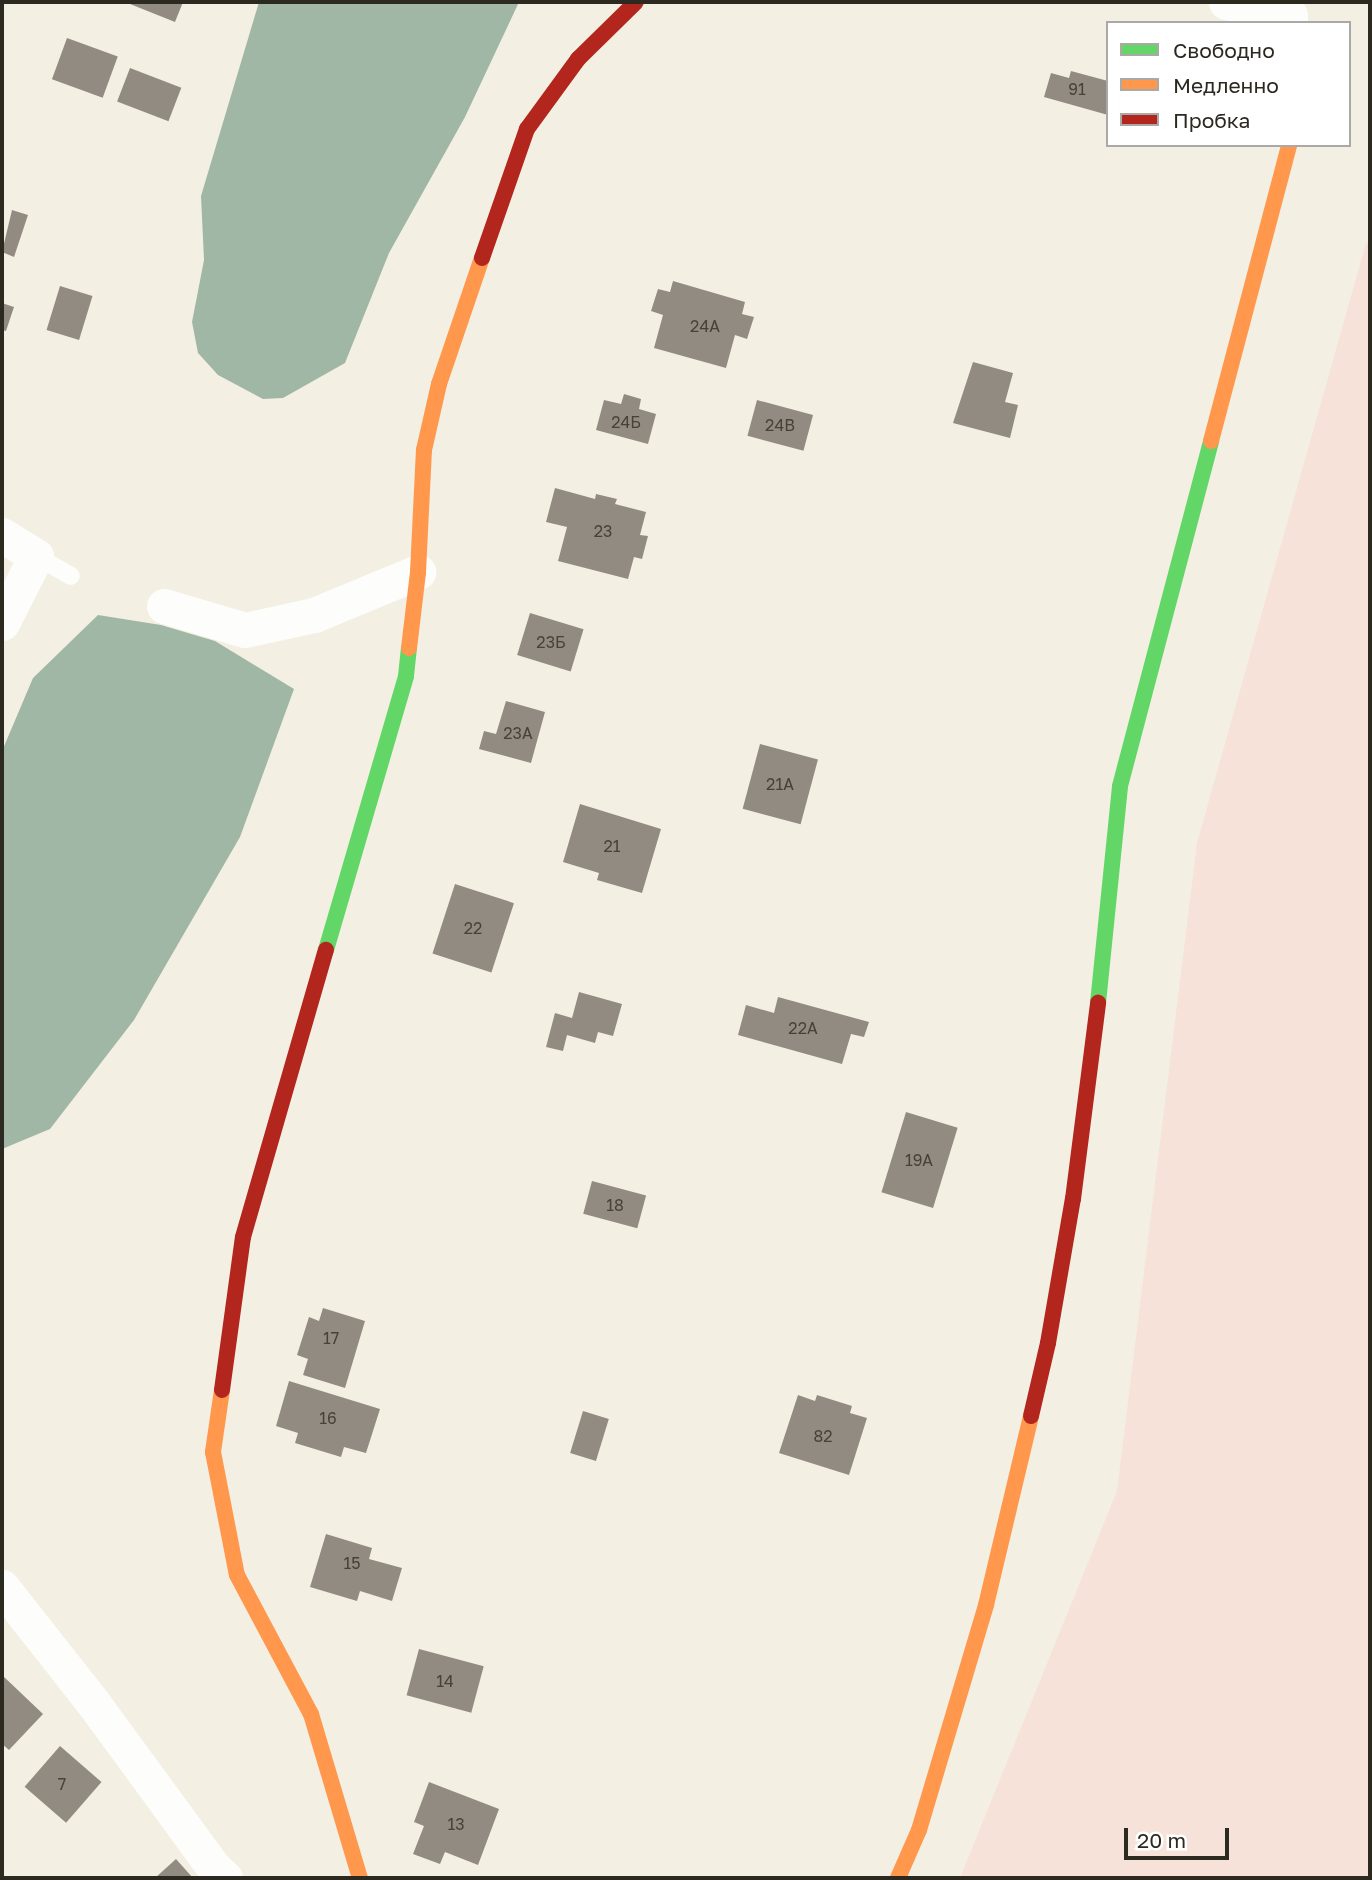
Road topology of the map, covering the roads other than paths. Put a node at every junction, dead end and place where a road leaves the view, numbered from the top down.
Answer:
1 (636, 2) edge
2 (1226, 2) edge
3 (1292, 13) edge
4 (1288, 147) edge
5 (2, 535) edge
6 (36, 556) junction
7 (418, 572) junction
8 (71, 576) dead end
9 (164, 607) dead end
10 (2, 623) edge
11 (2, 1587) edge
12 (225, 1878) edge
13 (360, 1878) edge
14 (898, 1878) edge

1 - 7 street
2 - 3 street
4 - 14 street
5 - 6 street
6 - 8 lane
6 - 10 street
7 - 9 street
7 - 13 street
11 - 12 street

